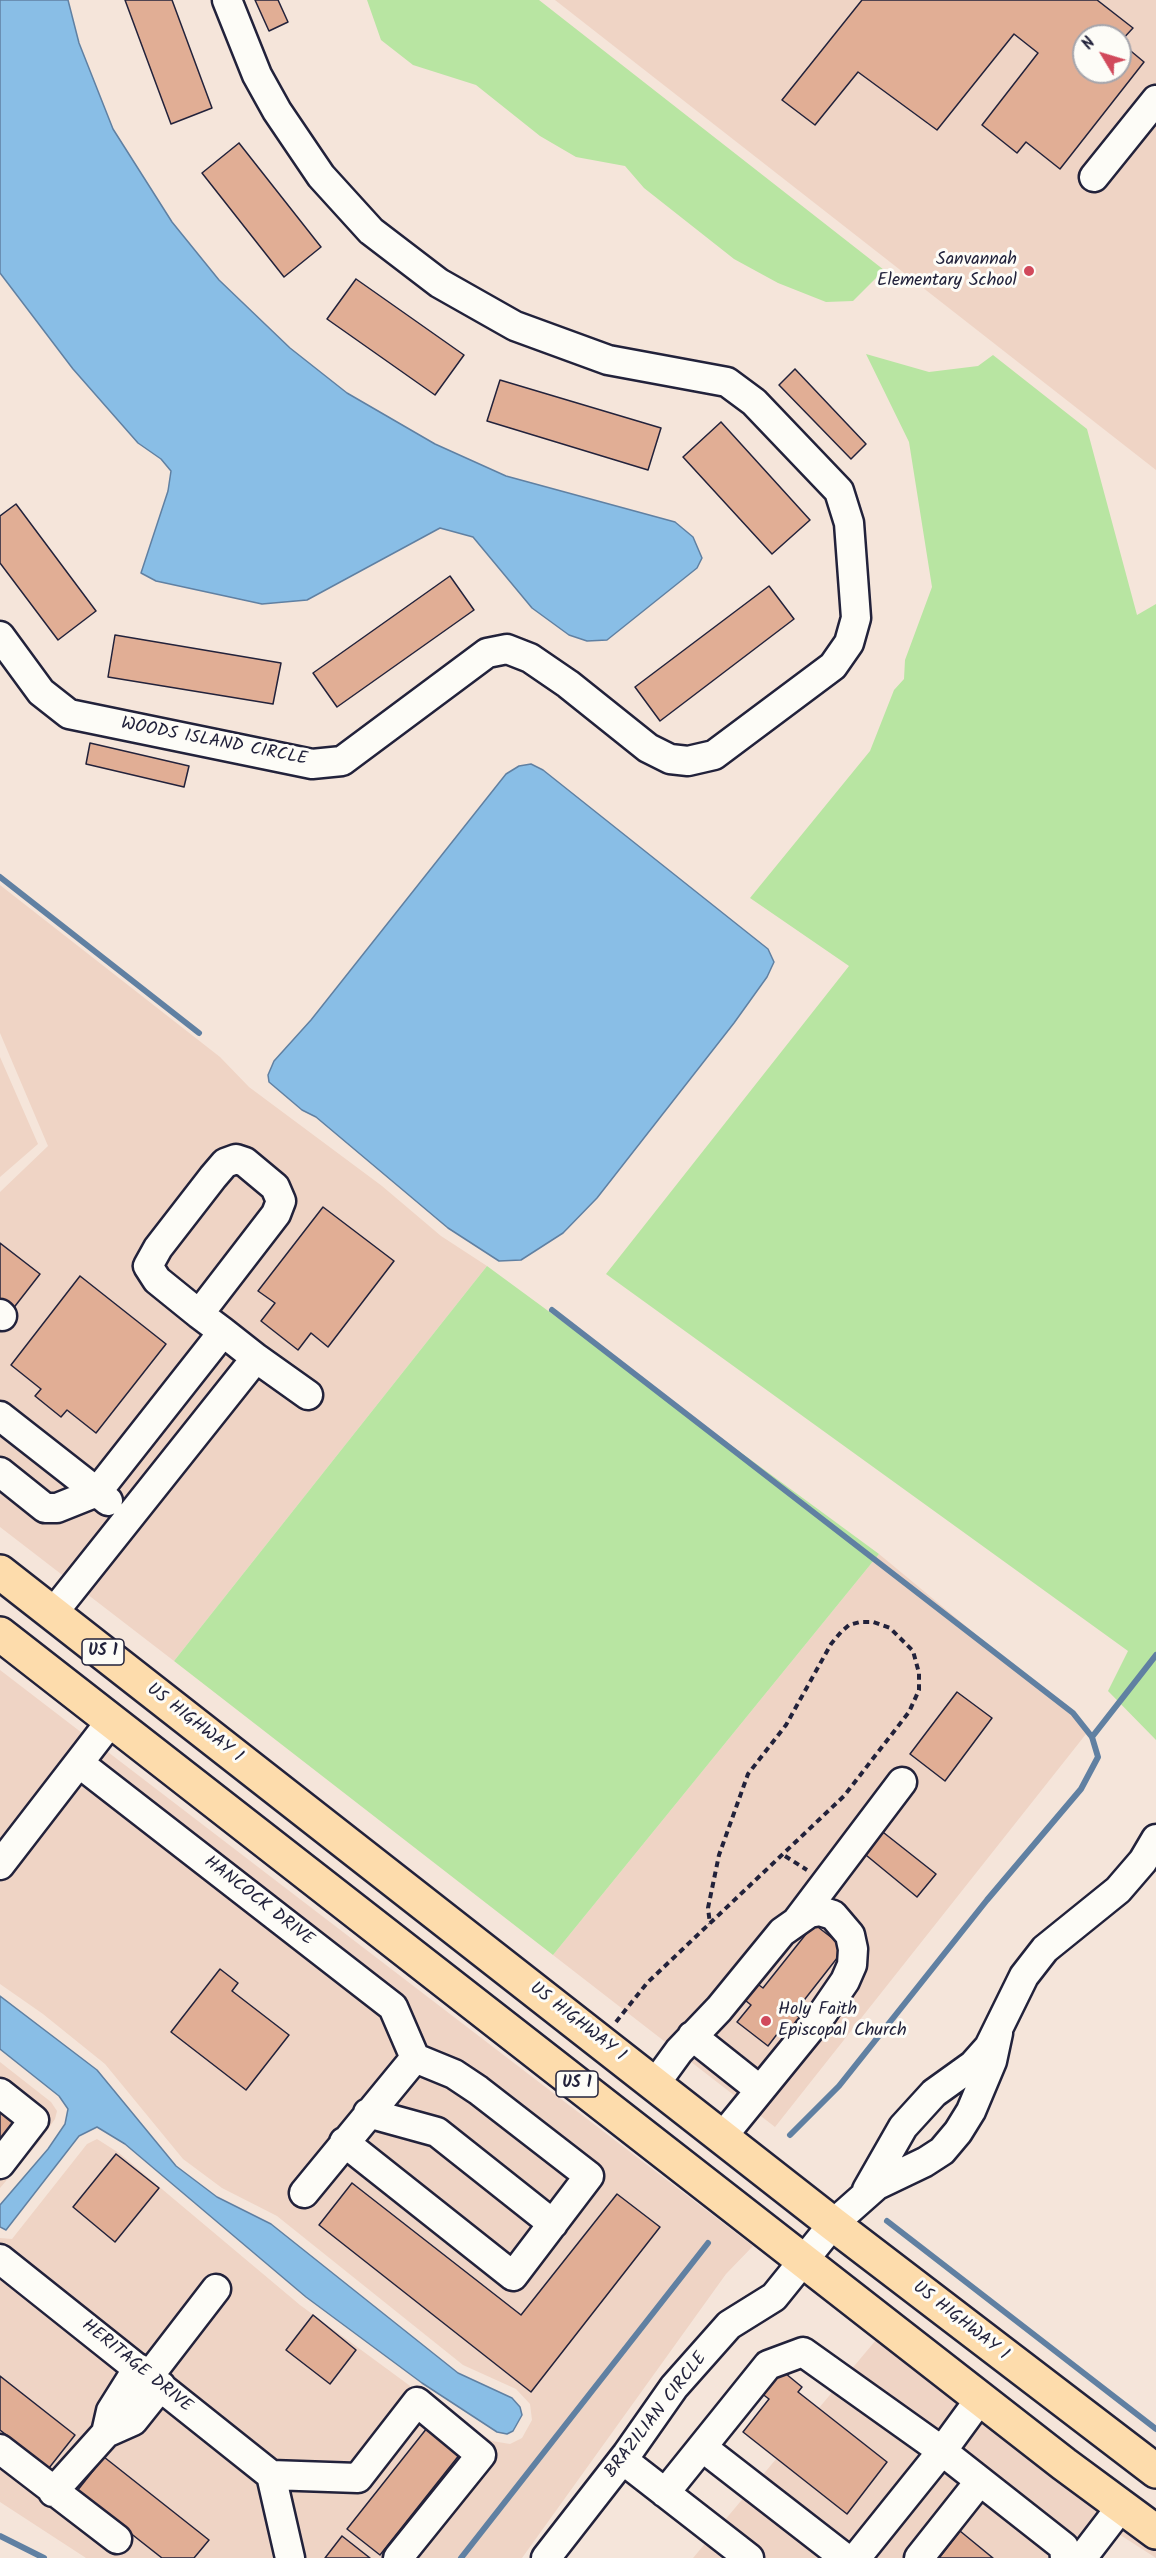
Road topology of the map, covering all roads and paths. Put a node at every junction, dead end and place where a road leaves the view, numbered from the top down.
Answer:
1 (227, 0) edge
2 (1156, 100) edge
3 (1094, 177) dead end
4 (0, 636) edge
5 (200, 1314) junction
6 (224, 1332) junction
7 (256, 1358) junction
8 (308, 1395) dead end
9 (0, 1416) edge
10 (0, 1472) edge
11 (97, 1492) junction
12 (128, 1517) junction
13 (0, 1572) edge
14 (53, 1613) junction
15 (0, 1634) edge
16 (111, 1721) junction
17 (206, 1733) junction
18 (78, 1763) junction
19 (902, 1782) dead end
20 (1156, 1839) edge
21 (0, 1865) edge
22 (797, 1921) junction
23 (710, 1924) junction
24 (998, 2033) junction
25 (692, 2036) junction
26 (600, 2042) junction
27 (415, 2058) junction
28 (655, 2084) junction
29 (760, 2090) junction
30 (0, 2093) edge
31 (368, 2113) junction
32 (722, 2137) junction
33 (344, 2142) junction
34 (0, 2164) edge
35 (304, 2193) dead end
36 (861, 2200) junction
37 (553, 2224) junction
38 (833, 2224) junction
39 (0, 2259) edge
40 (804, 2261) junction
41 (216, 2289) dead end
42 (149, 2377) junction
43 (980, 2399) junction
44 (702, 2447) junction
45 (0, 2449) edge
46 (942, 2451) junction
47 (623, 2460) junction
48 (1156, 2471) edge
49 (271, 2475) junction
50 (980, 2481) junction
51 (53, 2492) junction
52 (665, 2493) junction
53 (1121, 2506) junction
54 (1156, 2532) edge
55 (117, 2539) dead end
56 (290, 2558) edge
57 (398, 2558) edge
58 (546, 2558) edge
59 (749, 2558) edge
60 (845, 2558) edge
61 (855, 2558) edge
62 (919, 2558) edge
63 (1065, 2558) edge
64 (1082, 2558) edge

1 - 4 street, WOODS ISLAND CIRCLE
2 - 3 street
5 - 5 street
5 - 6 street
6 - 7 street
6 - 11 street
7 - 8 street
7 - 12 street
9 - 11 street
10 - 11 street
11 - 12 street
12 - 14 street
13 - 14 main road, US HIGHWAY 1 / US 1
14 - 17 main road, US HIGHWAY 1 / US 1
15 - 16 main road, US 1
16 - 17 main road
16 - 18 street
16 - 40 main road, US 1
17 - 26 main road, US HIGHWAY 1 / US 1
18 - 21 street
18 - 27 street, HANCOCK DRIVE
19 - 22 street
20 - 24 street
22 - 25 street
22 - 29 street
23 - 23 path
23 - 26 path
24 - 36 street
24 - 36 street, BRAZILIAN CIRCLE
25 - 28 street
25 - 29 street
26 - 28 main road, US HIGHWAY 1 / US 1
27 - 31 street
27 - 37 street
28 - 32 main road, US HIGHWAY 1 / US 1
29 - 32 street
30 - 34 street
31 - 33 street
31 - 37 street
32 - 38 main road, US HIGHWAY 1 / US 1
33 - 35 street
33 - 37 street
36 - 38 street, BRAZILIAN CIRCLE
38 - 40 street, BRAZILIAN CIRCLE
38 - 48 main road, US HIGHWAY 1 / US 1
39 - 42 street, HERITAGE DRIVE
40 - 43 main road, US 1
40 - 47 street, BRAZILIAN CIRCLE
41 - 42 street
42 - 49 street, HERITAGE DRIVE
42 - 51 street
43 - 46 street
43 - 53 main road, US 1
44 - 46 street
44 - 52 street
44 - 60 street
45 - 51 street
46 - 50 street
46 - 61 street
47 - 52 street
47 - 58 street, BRAZILIAN CIRCLE
49 - 56 street
49 - 57 street
50 - 62 street
50 - 63 street
51 - 55 street
52 - 59 street
53 - 54 main road, US 1
53 - 64 street

